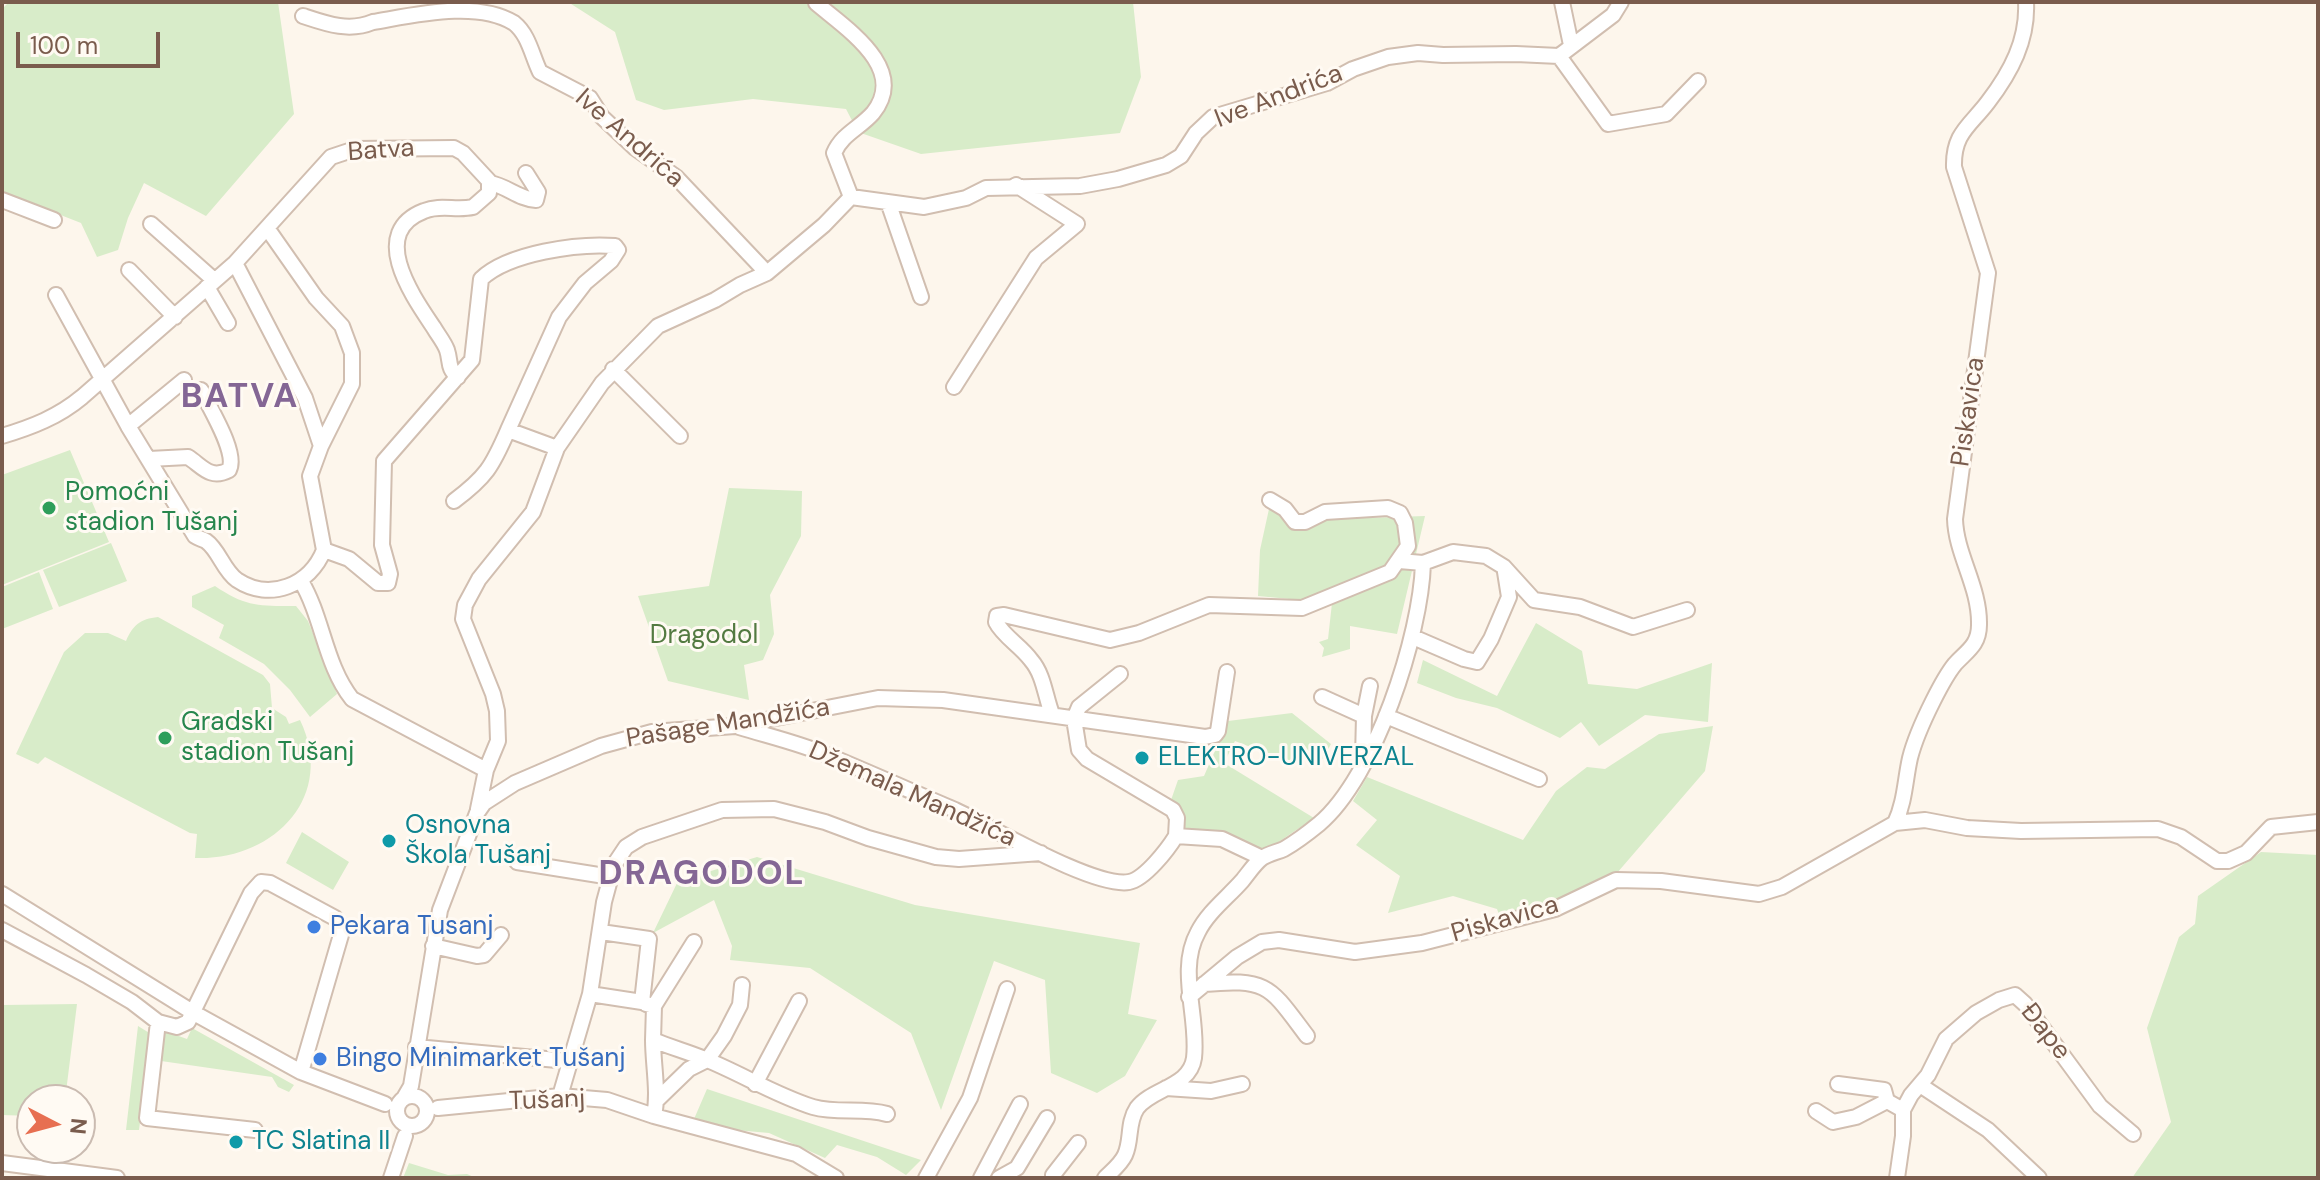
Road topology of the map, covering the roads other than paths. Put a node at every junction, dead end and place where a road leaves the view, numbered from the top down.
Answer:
1 (1562, 2) edge
2 (1621, 2) edge
3 (2026, 2) edge
4 (816, 3) edge
5 (303, 16) dead end
6 (1565, 50) junction
7 (1698, 81) dead end
8 (526, 173) dead end
9 (490, 183) junction
10 (1016, 185) junction
11 (851, 197) junction
12 (2, 200) edge
13 (888, 202) junction
14 (54, 220) dead end
15 (151, 224) dead end
16 (267, 228) junction
17 (235, 263) junction
18 (129, 270) dead end
19 (767, 273) junction
20 (211, 284) junction
21 (56, 295) dead end
22 (921, 297) dead end
23 (175, 317) junction
24 (228, 323) dead end
25 (613, 369) junction
26 (458, 377) junction
27 (103, 379) junction
28 (184, 380) dead end
29 (954, 387) dead end
30 (201, 390) dead end
31 (128, 426) junction
32 (508, 430) junction
33 (2, 436) edge
34 (680, 436) dead end
35 (321, 446) junction
36 (557, 448) junction
37 (149, 459) junction
38 (1270, 500) dead end
39 (454, 501) dead end
40 (324, 550) junction
41 (1399, 561) junction
42 (1423, 563) junction
43 (1504, 567) junction
44 (301, 581) junction
45 (1687, 610) dead end
46 (1413, 637) junction
47 (1227, 672) dead end
48 (1120, 674) dead end
49 (1370, 686) dead end
50 (1322, 697) dead end
51 (1052, 714) junction
52 (1364, 716) junction
53 (1386, 716) junction
54 (1074, 719) junction
55 (735, 726) junction
56 (1363, 762) junction
57 (486, 770) junction
58 (1539, 779) dead end
59 (477, 813) junction
60 (2318, 822) edge
61 (1895, 823) junction
62 (1176, 836) junction
63 (1041, 853) junction
64 (1262, 858) junction
65 (517, 862) dead end
66 (611, 877) junction
67 (2, 894) edge
68 (601, 932) junction
69 (7, 934) edge
70 (501, 935) dead end
71 (694, 942) dead end
72 (433, 946) junction
73 (1204, 984) junction
74 (742, 985) dead end
75 (1007, 989) dead end
76 (590, 994) junction
77 (1189, 997) junction
78 (799, 1001) dead end
79 (648, 1004) junction
80 (194, 1013) junction
81 (158, 1022) junction
82 (1307, 1036) dead end
83 (653, 1040) junction
84 (416, 1047) junction
85 (707, 1060) junction
86 (568, 1061) junction
87 (301, 1072) junction
88 (755, 1084) junction
89 (1242, 1084) dead end
90 (1838, 1084) dead end
91 (1920, 1085) junction
92 (1166, 1088) junction
93 (560, 1096) junction
94 (657, 1100) junction
95 (1887, 1101) junction
96 (1020, 1104) dead end
97 (1903, 1110) junction
98 (1816, 1111) dead end
99 (413, 1114) junction
100 (887, 1114) dead end
101 (654, 1116) junction
102 (1047, 1118) dead end
103 (255, 1130) dead end
104 (2133, 1134) dead end
105 (1078, 1143) dead end
106 (2, 1163) edge
107 (117, 1178) edge
108 (391, 1178) edge
109 (836, 1178) edge
110 (926, 1178) edge
111 (981, 1178) edge
112 (999, 1178) edge
113 (1054, 1178) edge
114 (1105, 1178) edge
115 (1897, 1178) edge
116 (2039, 1178) edge

1 - 6 street
2 - 6 street
3 - 61 street, Piskavica
4 - 11 street
5 - 19 street, Ive Andrića
6 - 7 street
6 - 10 street, Ive Andrića
8 - 9 street, Batva
9 - 16 street, Batva
9 - 26 street
10 - 13 street, Ive Andrića
10 - 29 street
11 - 13 street, Ive Andrića
11 - 19 street
12 - 14 street
13 - 22 street
15 - 20 street
16 - 17 street, Batva
16 - 35 street
17 - 20 street, Batva
17 - 35 street
18 - 23 street
19 - 25 street
20 - 23 street, Batva
20 - 24 street
21 - 27 street
23 - 27 street, Batva
25 - 34 street
25 - 36 street
26 - 32 street
26 - 40 street
27 - 31 street
27 - 33 street, Batva
28 - 31 street
30 - 37 street
31 - 37 street
32 - 36 street
32 - 39 street
35 - 40 street
36 - 57 street
37 - 44 street
38 - 41 street
40 - 44 street
41 - 42 street
41 - 51 street
42 - 43 street
42 - 46 street
43 - 45 street
43 - 46 street
44 - 57 street
46 - 53 street
47 - 54 street
48 - 54 street
49 - 52 street
50 - 52 street
51 - 54 street, Pašage Mandžića
51 - 55 street, Pašage Mandžića
52 - 56 street
53 - 56 street
53 - 58 street
54 - 62 street
55 - 59 street, Pašage Mandžića
55 - 63 street, Džemala Mandžića
56 - 64 street
57 - 59 street
59 - 72 street, Pašage Mandžića
60 - 61 street, Piskavica
61 - 73 street, Piskavica
62 - 63 street
62 - 64 street
63 - 66 street
64 - 77 street
65 - 66 street
66 - 68 street
67 - 80 street
68 - 76 street
68 - 79 street
69 - 81 street
70 - 72 street
71 - 79 street
72 - 84 street, Pašage Mandžića
73 - 77 street, Piskavica
73 - 82 street
74 - 85 street
75 - 110 street
76 - 79 street
76 - 86 street
77 - 92 street
78 - 88 street
79 - 83 street
80 - 81 street
80 - 87 street
80 - 87 street
81 - 103 street
83 - 85 street
83 - 94 street
84 - 86 street
84 - 99 street, Pašage Mandžića
85 - 88 street
85 - 94 street
86 - 93 street
87 - 99 street, Tušanj
88 - 100 street
89 - 92 street
90 - 95 street
91 - 97 street, Đape
91 - 104 street, Đape
91 - 116 street
92 - 114 street
93 - 99 street, Tušanj
93 - 101 street, Tušanj
94 - 101 street
95 - 97 street
95 - 98 street
96 - 111 street
97 - 115 street
99 - 108 street, Pašage Mandžića
101 - 109 street, Tušanj
102 - 112 street
105 - 113 street
106 - 107 street

